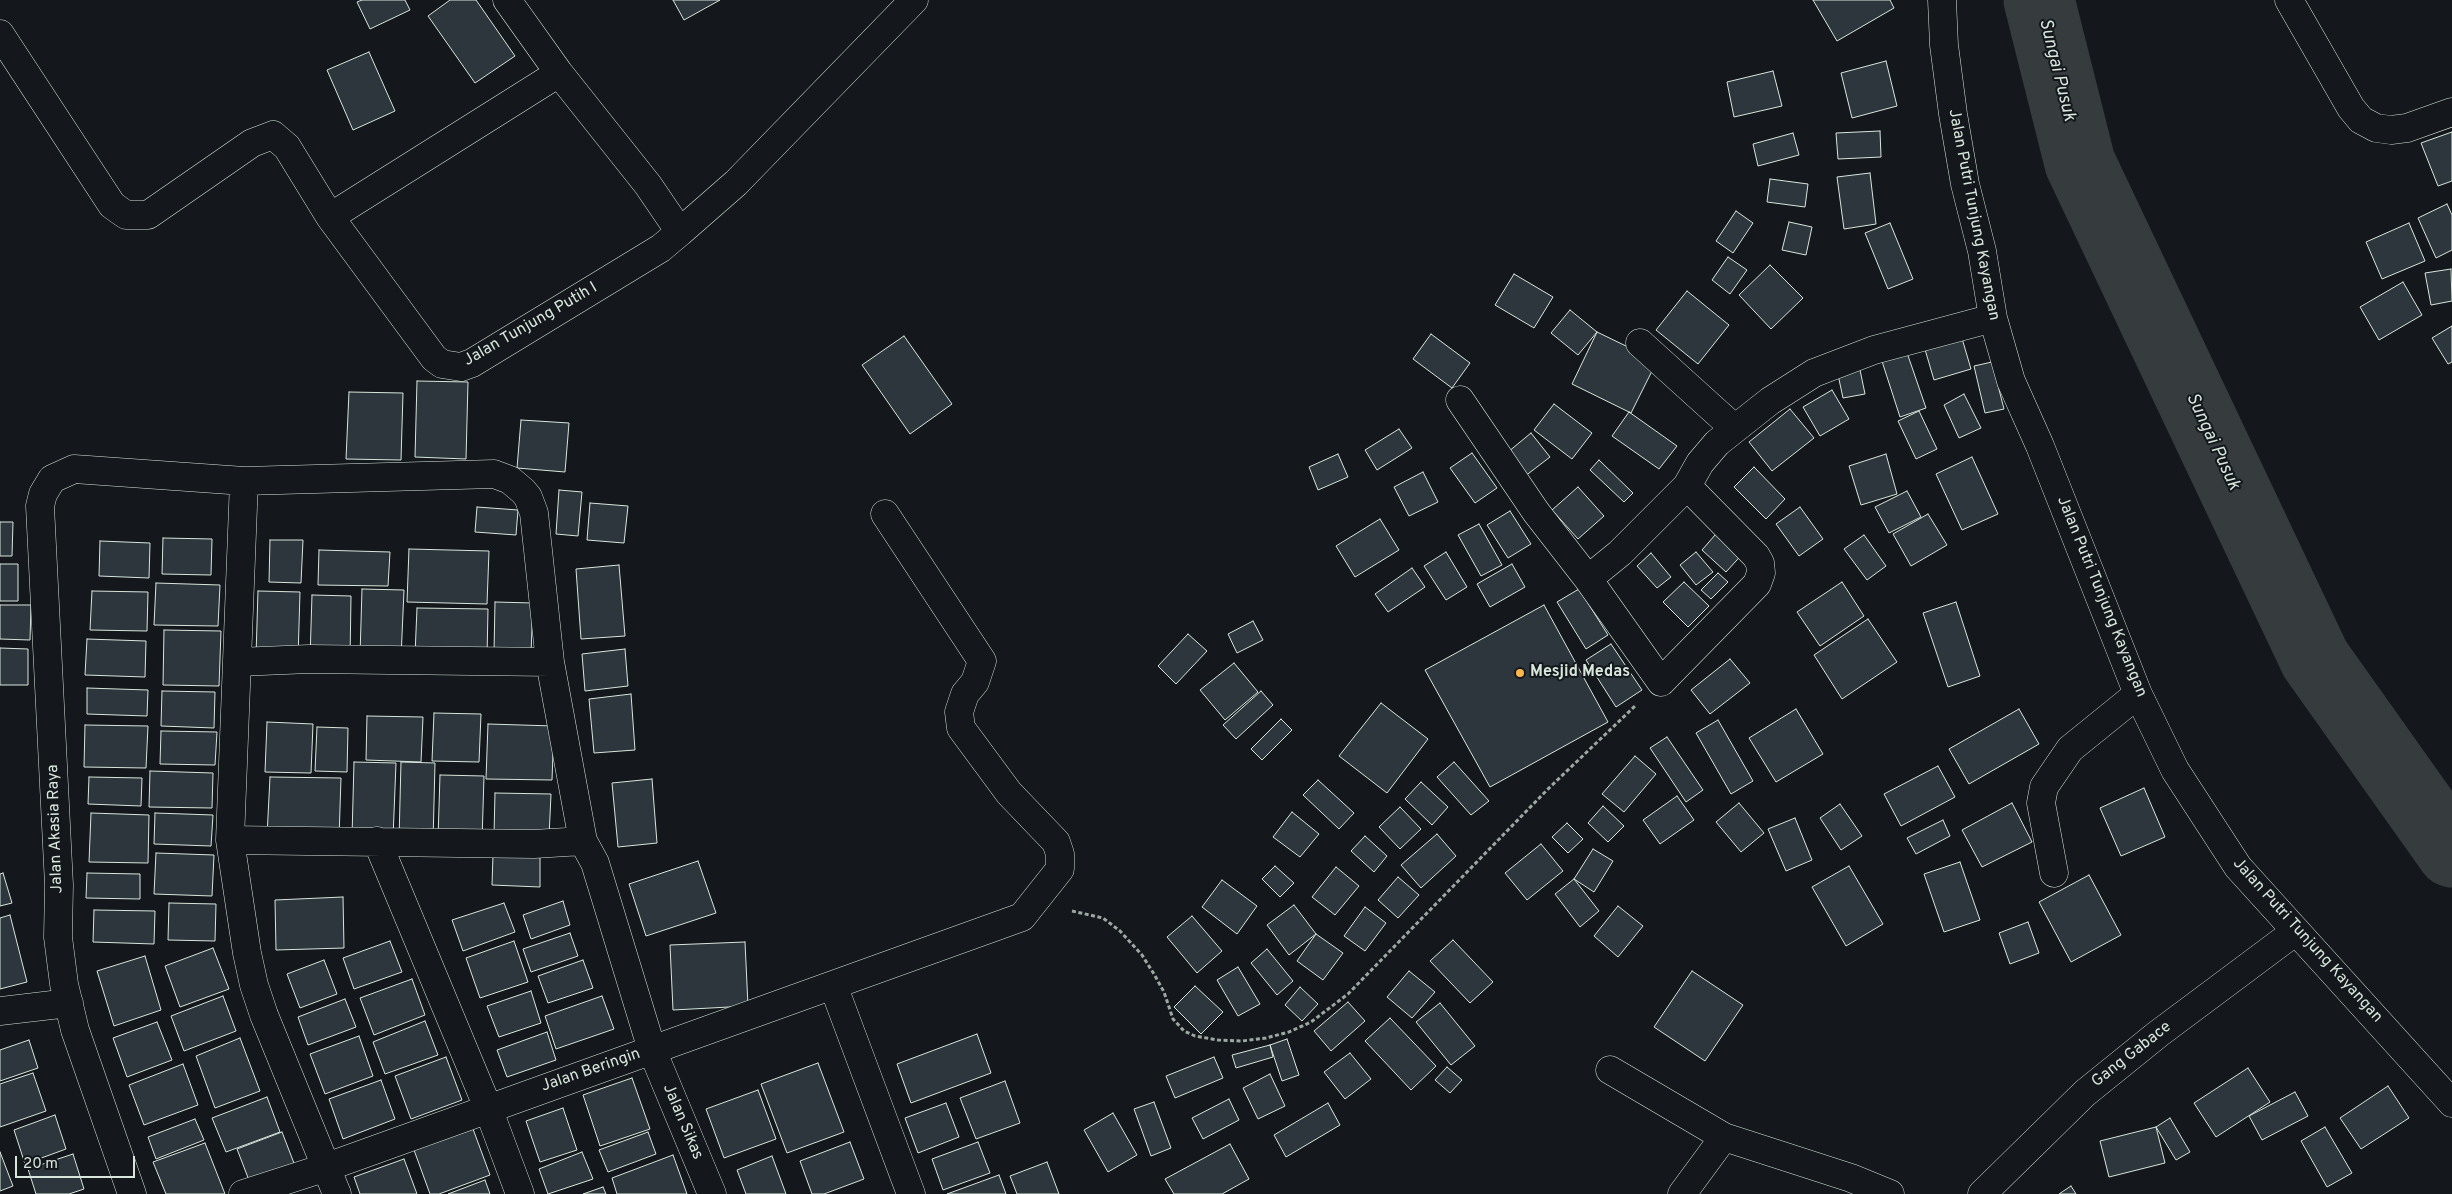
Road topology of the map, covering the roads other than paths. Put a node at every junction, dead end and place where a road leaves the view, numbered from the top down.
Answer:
1 (507, 0) edge
2 (914, 0) edge
3 (1942, 0) edge
4 (2289, 0) edge
5 (0, 34) edge
6 (559, 73) junction
7 (2452, 112) edge
8 (330, 217) junction
9 (680, 232) junction
10 (1992, 318) junction
11 (1640, 343) dead end
12 (1460, 400) dead end
13 (1734, 428) junction
14 (74, 469) joint
15 (244, 481) junction
16 (1687, 486) junction
17 (885, 514) dead end
18 (1588, 579) junction
19 (238, 662) junction
20 (550, 662) junction
21 (2138, 694) junction
22 (230, 840) junction
23 (377, 841) junction
24 (583, 841) junction
25 (2054, 873) dead end
26 (2296, 931) junction
27 (833, 985) junction
28 (68, 1003) junction
29 (0, 1011) edge
30 (652, 1050) junction
31 (1610, 1070) dead end
32 (2452, 1103) edge
33 (488, 1108) junction
34 (1724, 1137) junction
35 (327, 1167) junction
36 (132, 1194) edge
37 (243, 1194) edge
38 (336, 1194) edge
39 (520, 1194) edge
40 (712, 1194) edge
41 (911, 1194) edge
42 (1682, 1194) edge
43 (1890, 1194) edge
44 (1982, 1194) edge

1 - 6 street
2 - 9 street
3 - 10 street, Jalan Putri Tunjung Kayangan
4 - 7 street
5 - 8 street
6 - 8 street
6 - 9 street
8 - 9 street, Jalan Tunjung Putih I
10 - 13 street
10 - 21 street, Jalan Putri Tunjung Kayangan
11 - 13 street
12 - 18 street
13 - 16 street
14 - 15 street, Jalan Sikas
14 - 28 street, Jalan Akasia Raya
15 - 19 street
15 - 20 street, Jalan Sikas
16 - 18 street
16 - 18 street
17 - 27 street, Jalan Beringin
19 - 20 street
19 - 22 street
20 - 24 street, Jalan Sikas
21 - 25 street
21 - 26 street, Jalan Putri Tunjung Kayangan
22 - 23 street
22 - 35 street
23 - 24 street
23 - 33 street
24 - 30 street, Jalan Sikas
26 - 32 street, Jalan Putri Tunjung Kayangan
26 - 44 street, Gang Gabace
27 - 30 street, Jalan Beringin
27 - 41 street
28 - 29 street
28 - 36 street, Jalan Akasia Raya
30 - 33 street, Jalan Beringin
30 - 40 street, Jalan Sikas
31 - 34 street
33 - 35 street, Jalan Beringin
33 - 39 street
34 - 42 street
34 - 43 street
35 - 37 street, Jalan Beringin
35 - 38 street

